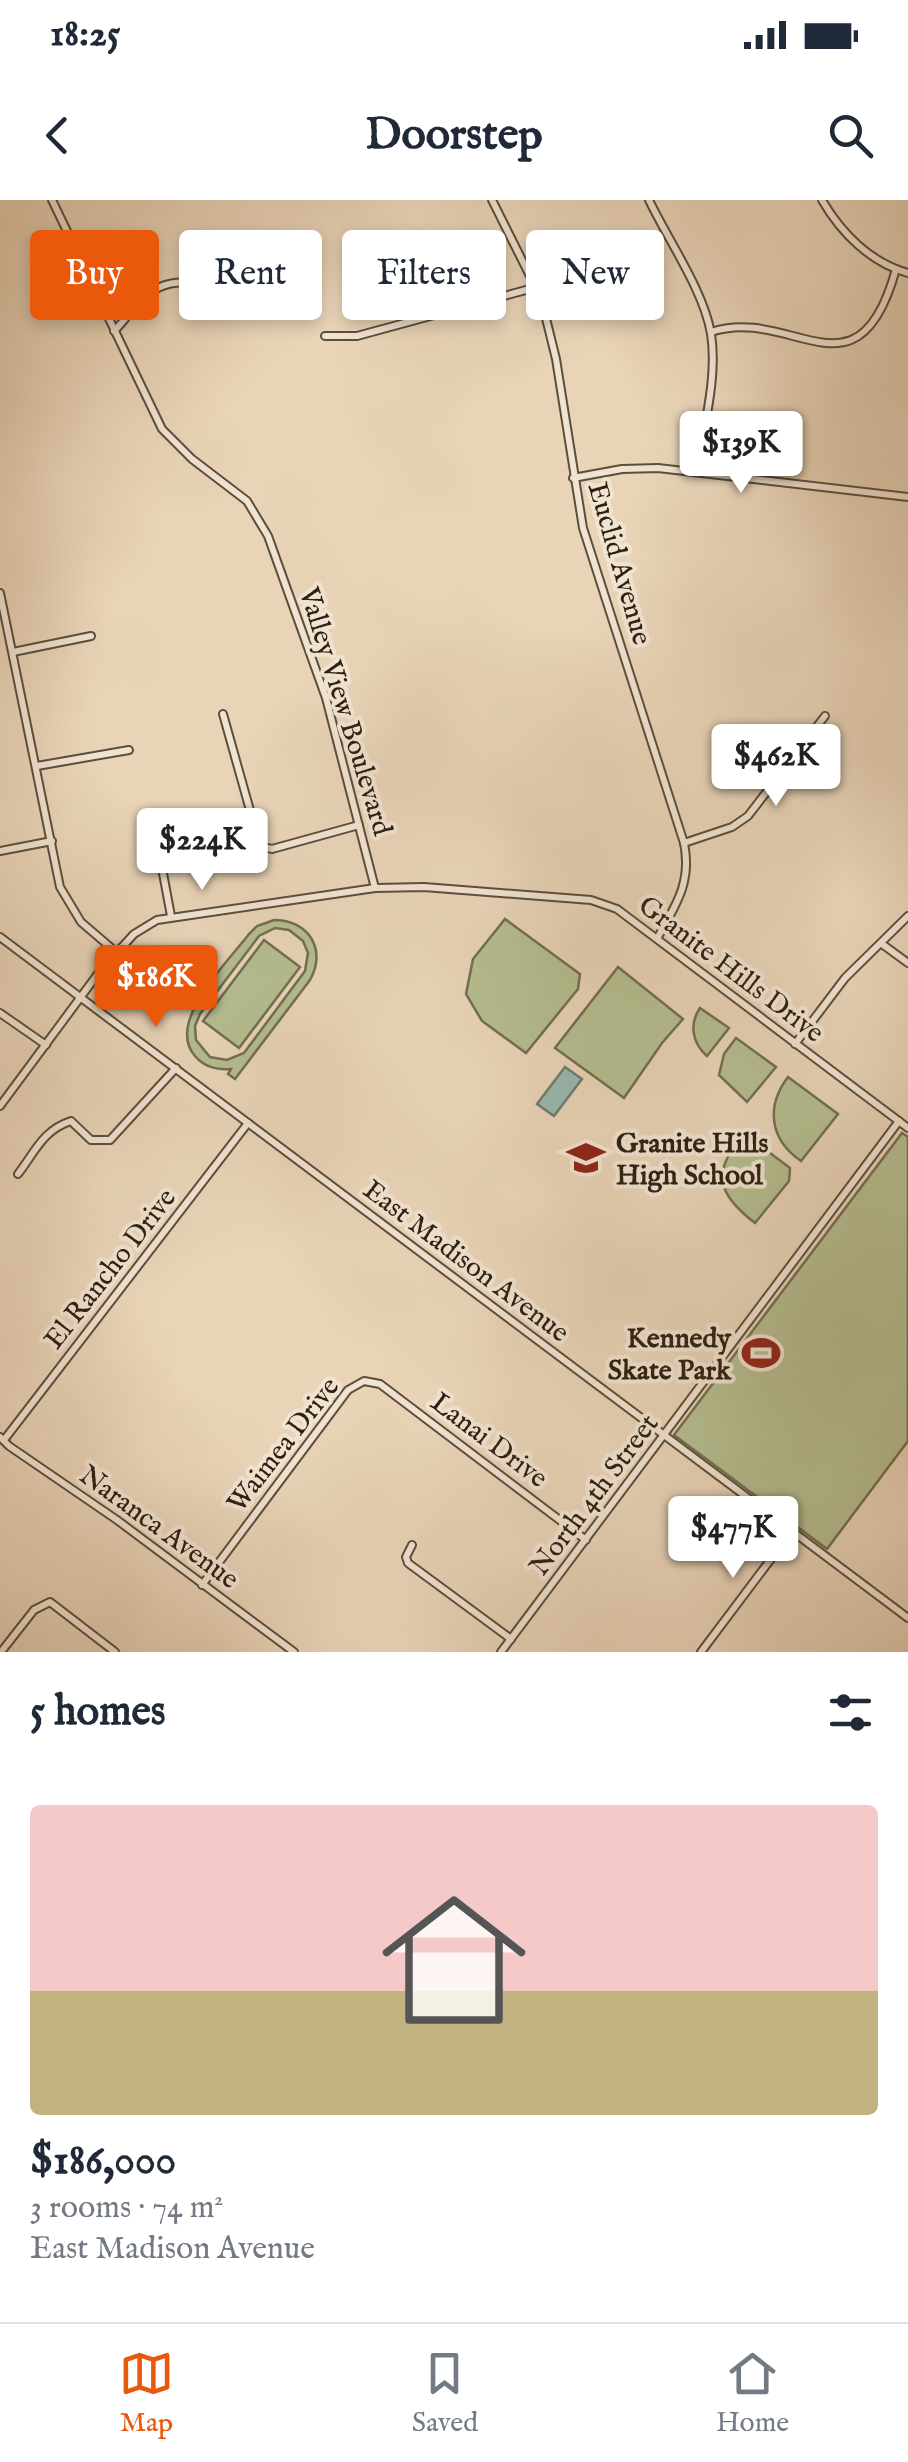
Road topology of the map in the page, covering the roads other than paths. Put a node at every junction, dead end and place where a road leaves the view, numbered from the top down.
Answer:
1 (52, 200) edge
2 (492, 200) edge
3 (649, 200) edge
4 (822, 200) edge
5 (526, 266) edge
6 (896, 269) junction
7 (908, 272) edge
8 (179, 280) edge
9 (526, 290) edge
10 (546, 320) edge
11 (114, 331) junction
12 (711, 332) junction
13 (325, 336) dead end
14 (697, 472) junction
15 (573, 478) junction
16 (908, 497) edge
17 (0, 593) edge
18 (90, 636) dead end
19 (13, 652) junction
20 (223, 714) dead end
21 (825, 716) dead end
22 (130, 750) dead end
23 (37, 766) junction
24 (358, 825) junction
25 (52, 840) junction
26 (684, 844) junction
27 (0, 851) edge
28 (160, 852) dead end
29 (375, 888) junction
30 (170, 916) junction
31 (908, 916) edge
32 (0, 937) edge
33 (658, 938) junction
34 (882, 944) junction
35 (116, 952) junction
36 (908, 963) edge
37 (79, 996) junction
38 (0, 1013) edge
39 (46, 1044) junction
40 (795, 1044) junction
41 (176, 1068) junction
42 (0, 1106) edge
43 (899, 1121) junction
44 (248, 1123) junction
45 (908, 1128) edge
46 (18, 1174) dead end
47 (364, 1381) joint
48 (664, 1436) junction
49 (2, 1438) edge
50 (792, 1531) junction
51 (586, 1540) junction
52 (412, 1546) dead end
53 (202, 1585) junction
54 (908, 1618) edge
55 (511, 1639) junction
56 (0, 1652) edge
57 (115, 1652) edge
58 (294, 1652) edge
59 (501, 1652) edge
60 (701, 1652) edge

1 - 11 street, Valley View Boulevard
2 - 5 street, Euclid Avenue
3 - 12 street
4 - 6 street
6 - 7 street
6 - 12 street
8 - 11 street
9 - 13 street
10 - 15 street, Euclid Avenue
11 - 24 street, Valley View Boulevard
12 - 14 street
14 - 15 street
14 - 16 street
15 - 26 street, Euclid Avenue
17 - 19 street
18 - 19 street
19 - 23 street
20 - 24 street
21 - 26 street
22 - 23 street
23 - 25 street
24 - 29 street, Valley View Boulevard
25 - 27 street
25 - 35 street
26 - 33 street, Euclid Avenue
28 - 30 street
29 - 30 street, Granite Hills Drive
29 - 33 street, Granite Hills Drive
30 - 35 street, Granite Hills Drive
31 - 34 street
32 - 37 street, East Madison Avenue
33 - 40 street, Granite Hills Drive
34 - 36 street
34 - 40 street
35 - 37 street, Granite Hills Drive
37 - 39 street, Granite Hills Drive
37 - 41 street, East Madison Avenue
38 - 39 street
39 - 42 street, Granite Hills Drive
40 - 43 street, Granite Hills Drive
41 - 44 street, East Madison Avenue
41 - 46 street
43 - 45 street, Granite Hills Drive
43 - 48 street, North 4th Street
44 - 48 street, East Madison Avenue
44 - 49 street, El Rancho Drive
47 - 51 street, Lanai Drive
47 - 53 street, Waimea Drive
48 - 50 street, East Madison Avenue
48 - 51 street, North 4th Street
49 - 53 street, Naranca Avenue
50 - 54 street, East Madison Avenue
50 - 60 street
51 - 55 street, North 4th Street
52 - 55 street
53 - 58 street, Naranca Avenue
55 - 59 street, North 4th Street
56 - 57 street

